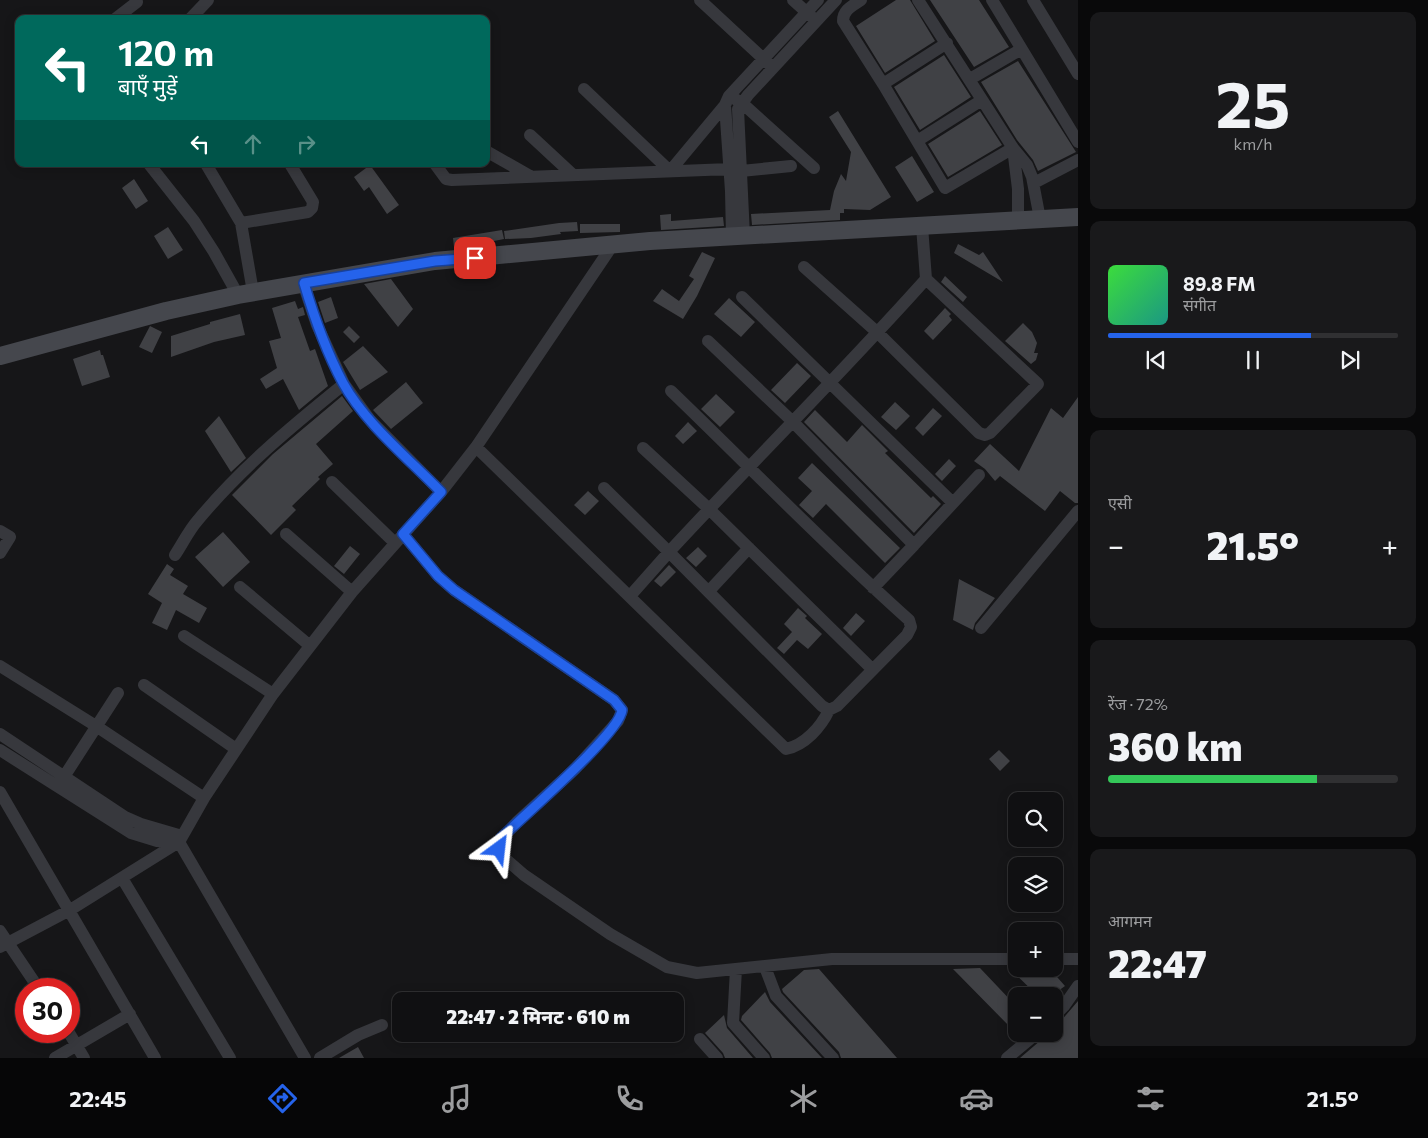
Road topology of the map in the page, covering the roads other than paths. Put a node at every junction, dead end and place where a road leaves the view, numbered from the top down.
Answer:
1 (700, 0) edge
2 (793, 0) edge
3 (818, 0) edge
4 (836, 0) edge
5 (861, 0) edge
6 (918, 0) edge
7 (992, 0) edge
8 (1033, 0) edge
9 (137, 2) dead end
10 (807, 12) junction
11 (120, 15) edge
12 (817, 21) junction
13 (947, 43) junction
14 (1020, 50) junction
15 (763, 59) junction
16 (773, 68) junction
17 (1078, 74) edge
18 (970, 79) junction
19 (883, 84) junction
20 (584, 89) dead end
21 (727, 100) junction
22 (982, 100) junction
23 (742, 103) junction
24 (530, 136) dead end
25 (917, 141) junction
26 (1078, 142) edge
27 (1013, 148) junction
28 (490, 153) edge
29 (1078, 160) edge
30 (735, 164) junction
31 (792, 166) dead end
32 (151, 167) edge
33 (208, 167) edge
34 (292, 167) edge
35 (437, 167) edge
36 (814, 168) dead end
37 (670, 170) junction
38 (572, 174) junction
39 (530, 177) junction
40 (1034, 183) junction
41 (1078, 217) edge
42 (1040, 219) junction
43 (1018, 220) junction
44 (241, 223) junction
45 (922, 226) junction
46 (738, 237) junction
47 (612, 246) junction
48 (804, 267) dead end
49 (926, 279) junction
50 (304, 283) junction
51 (246, 294) junction
52 (742, 297) dead end
53 (878, 333) junction
54 (708, 341) dead end
55 (0, 356) edge
56 (344, 384) junction
57 (830, 384) junction
58 (671, 391) dead end
59 (793, 422) junction
60 (476, 446) junction
61 (643, 448) dead end
62 (750, 467) junction
63 (980, 475) dead end
64 (332, 482) dead end
65 (604, 488) dead end
66 (441, 492) junction
67 (953, 503) junction
68 (709, 509) junction
69 (1078, 511) edge
70 (0, 531) edge
71 (286, 534) dead end
72 (399, 539) junction
73 (914, 545) junction
74 (749, 548) junction
75 (669, 552) junction
76 (0, 553) edge
77 (175, 555) dead end
78 (240, 587) dead end
79 (872, 588) junction
80 (709, 591) junction
81 (352, 592) junction
82 (630, 596) junction
83 (981, 628) dead end
84 (184, 636) dead end
85 (310, 645) junction
86 (0, 666) edge
87 (872, 669) junction
88 (144, 685) dead end
89 (118, 693) dead end
90 (273, 694) junction
91 (829, 710) junction
92 (96, 726) junction
93 (0, 734) edge
94 (236, 749) junction
95 (0, 750) edge
96 (60, 782) junction
97 (0, 792) edge
98 (204, 798) junction
99 (180, 839) junction
100 (122, 878) junction
101 (70, 910) junction
102 (0, 931) edge
103 (3, 945) edge
104 (1008, 959) edge
105 (1063, 959) edge
106 (1078, 959) edge
107 (765, 967) junction
108 (736, 969) junction
109 (30, 978) edge
110 (1078, 986) edge
111 (1063, 1007) edge
112 (130, 1014) junction
113 (382, 1025) dead end
114 (700, 1039) dead end
115 (1026, 1042) edge
116 (78, 1045) junction
117 (55, 1058) edge
118 (84, 1058) edge
119 (155, 1058) edge
120 (230, 1058) edge
121 (305, 1058) edge
122 (320, 1058) edge
123 (716, 1058) edge
124 (764, 1058) edge
125 (833, 1058) edge
126 (1007, 1058) edge

1 - 15 street
2 - 10 street
3 - 10 street
4 - 12 street
5 - 19 street
6 - 13 street
7 - 14 street
8 - 17 street
9 - 11 street
10 - 12 street
10 - 15 street
12 - 16 street
13 - 18 street
13 - 19 street
14 - 18 street
14 - 26 street
15 - 16 street
15 - 21 street
16 - 23 street
18 - 22 street
19 - 25 street
20 - 37 street
21 - 23 street
21 - 30 street
21 - 37 street
22 - 25 street
22 - 27 street
23 - 30 street
23 - 36 street
24 - 38 street
25 - 27 street
27 - 40 street
27 - 43 street
28 - 39 street
29 - 40 street
30 - 31 street
30 - 37 street
30 - 46 street
32 - 51 street
33 - 44 street
34 - 44 street
35 - 39 street
37 - 38 street
38 - 39 street
40 - 42 street
41 - 42 main road
42 - 43 main road
43 - 45 main road
44 - 51 street
45 - 46 main road
45 - 49 street
46 - 47 main road
47 - 50 main road
47 - 60 street
48 - 53 street
49 - 53 street
49 - 53 street
50 - 51 main road
50 - 56 street
51 - 55 main road
52 - 57 street
53 - 57 street
54 - 59 street
56 - 66 street
56 - 77 street
57 - 59 street
57 - 67 street
58 - 62 street
59 - 62 street
59 - 73 street
60 - 66 street
60 - 82 street
61 - 68 street
62 - 68 street
62 - 79 street
63 - 67 street
64 - 72 street
65 - 75 street
66 - 72 street
67 - 73 street
68 - 74 street
68 - 75 street
69 - 83 street
70 - 76 street
71 - 81 street
72 - 81 street
72 - 108 street
73 - 79 street
74 - 80 street
74 - 87 street
75 - 80 street
75 - 82 street
78 - 85 street
79 - 87 street
80 - 91 street
81 - 85 street
82 - 91 street
84 - 90 street
85 - 90 street
86 - 92 street
87 - 91 street
88 - 94 street
89 - 92 street
90 - 94 street
92 - 96 street
92 - 98 street
93 - 96 street
94 - 98 street
95 - 96 street
96 - 99 street
97 - 101 street
98 - 99 street
99 - 100 street
99 - 121 street
100 - 101 street
100 - 120 street
101 - 103 street
101 - 112 street
102 - 103 street
103 - 109 street
104 - 107 street
105 - 106 street
107 - 108 street
107 - 125 street
108 - 124 street
110 - 111 street
112 - 116 street
112 - 119 street
113 - 122 street
114 - 123 street
115 - 126 street
116 - 117 street
116 - 118 street

